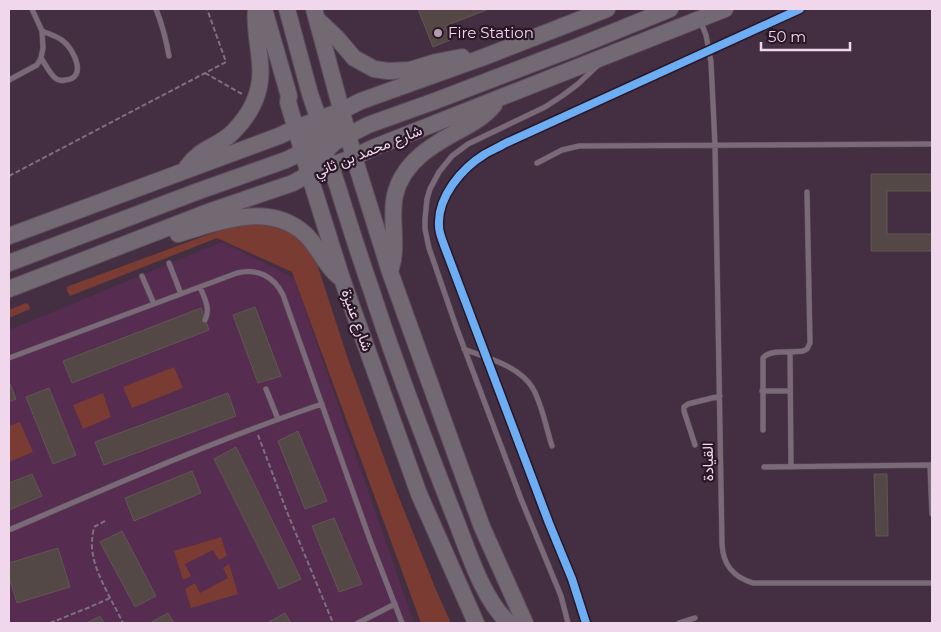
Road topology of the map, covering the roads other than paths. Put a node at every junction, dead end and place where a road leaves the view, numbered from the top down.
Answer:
1 (32, 9) edge
2 (156, 9) edge
3 (256, 9) edge
4 (264, 9) edge
5 (287, 9) edge
6 (607, 9) edge
7 (670, 9) edge
8 (725, 9) edge
9 (316, 14) edge
10 (700, 19) junction
11 (42, 31) junction
12 (169, 56) dead end
13 (605, 56) junction
14 (484, 57) junction
15 (40, 58) junction
16 (9, 80) edge
17 (498, 99) junction
18 (341, 111) junction
19 (319, 120) junction
20 (296, 128) junction
21 (348, 135) junction
22 (932, 144) edge
23 (715, 145) junction
24 (326, 148) junction
25 (303, 152) junction
26 (354, 157) junction
27 (536, 163) dead end
28 (186, 170) junction
29 (309, 174) junction
30 (807, 192) dead end
31 (9, 236) edge
32 (124, 244) junction
33 (9, 263) edge
34 (169, 263) dead end
35 (390, 272) junction
36 (142, 276) dead end
37 (342, 279) junction
38 (200, 287) junction
39 (9, 289) edge
40 (181, 294) junction
41 (154, 304) junction
42 (205, 320) dead end
43 (464, 348) junction
44 (790, 352) junction
45 (9, 358) edge
46 (266, 389) dead end
47 (762, 391) junction
48 (790, 391) junction
49 (720, 396) junction
50 (322, 404) junction
51 (278, 419) junction
52 (762, 430) dead end
53 (695, 445) dead end
54 (552, 446) dead end
55 (931, 465) edge
56 (764, 467) dead end
57 (791, 467) junction
58 (932, 514) edge
59 (9, 530) edge
60 (932, 583) edge
61 (395, 604) junction
62 (695, 618) dead end
63 (358, 623) edge
64 (402, 623) edge
65 (476, 623) edge
66 (509, 623) edge
67 (525, 623) edge
68 (568, 623) edge
69 (679, 623) edge

1 - 11 lane
2 - 12 lane
3 - 28 main road
4 - 20 main road, شارع عنيزة
5 - 19 main road
6 - 14 main road
7 - 21 main road
8 - 10 main road, شارع محمد بن ثاني
9 - 14 main road
9 - 18 main road
10 - 13 main road, شارع محمد بن ثاني
10 - 23 lane, القيادة
11 - 15 lane
11 - 15 lane
13 - 17 main road, شارع محمد بن ثاني
13 - 43 lane
14 - 18 main road
15 - 16 lane
17 - 26 main road, شارع محمد بن ثاني
17 - 35 main road
18 - 19 main road
18 - 21 main road
18 - 24 main road
19 - 20 main road
19 - 24 main road
20 - 24 main road
20 - 25 main road, شارع عنيزة
20 - 28 main road
21 - 24 main road
21 - 26 main road
22 - 23 lane
23 - 27 lane
23 - 49 lane, القيادة
24 - 25 main road
24 - 26 main road, شارع محمد بن ثاني
24 - 29 main road, شارع محمد بن ثاني
24 - 66 main road
25 - 29 main road, شارع عنيزة
25 - 33 main road
26 - 35 main road
28 - 31 main road
29 - 32 main road, شارع محمد بن ثاني
29 - 37 main road, شارع عنيزة
30 - 44 lane
32 - 37 main road
32 - 39 main road, شارع محمد بن ثاني
34 - 40 lane
35 - 67 main road
36 - 41 lane
37 - 65 main road, شارع عنيزة
38 - 40 lane
38 - 42 lane
38 - 50 lane
40 - 41 lane
41 - 45 lane
43 - 54 lane
43 - 68 lane
44 - 47 lane
44 - 48 lane
46 - 51 lane
47 - 48 lane
47 - 52 lane
48 - 57 lane
49 - 53 lane
49 - 60 lane, القيادة
50 - 51 lane
50 - 61 lane
51 - 59 lane
55 - 57 lane
55 - 58 lane
56 - 57 lane
61 - 63 lane
61 - 64 lane
62 - 69 lane

